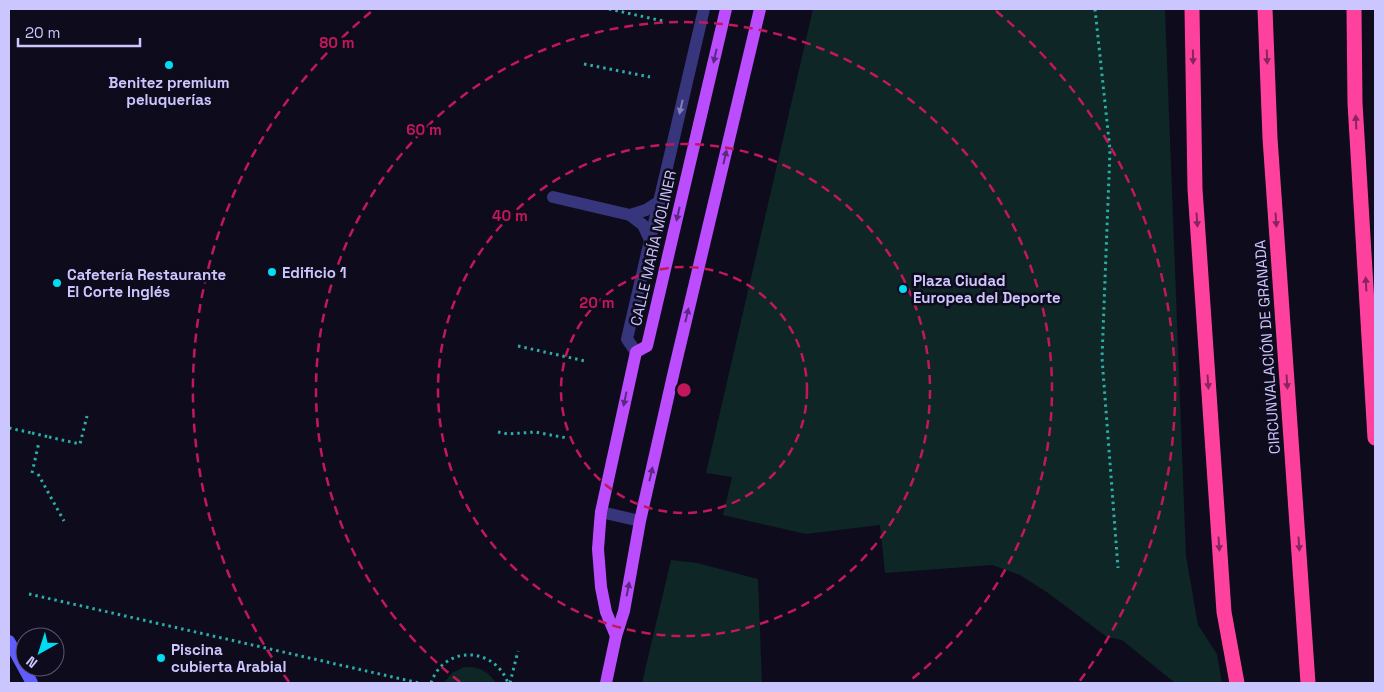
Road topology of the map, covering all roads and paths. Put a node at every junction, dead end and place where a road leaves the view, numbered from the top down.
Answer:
1 (609, 9) edge
2 (704, 9) edge
3 (726, 9) edge
4 (760, 9) edge
5 (1095, 9) edge
6 (1192, 9) edge
7 (1265, 9) edge
8 (1354, 9) edge
9 (663, 21) dead end
10 (584, 64) dead end
11 (650, 77) dead end
12 (553, 197) dead end
13 (660, 201) junction
14 (630, 215) junction
15 (650, 240) junction
16 (518, 346) dead end
17 (636, 352) junction
18 (584, 361) dead end
19 (87, 416) dead end
20 (9, 428) edge
21 (498, 432) dead end
22 (567, 438) dead end
23 (1375, 438) edge
24 (39, 442) dead end
25 (32, 473) dead end
26 (38, 474) dead end
27 (601, 512) junction
28 (64, 521) dead end
29 (640, 521) junction
30 (1118, 568) dead end
31 (29, 594) dead end
32 (616, 636) junction
33 (9, 641) edge
34 (518, 651) dead end
35 (32, 683) edge
36 (419, 683) edge
37 (431, 683) edge
38 (509, 683) edge
39 (606, 683) edge
40 (1237, 683) edge
41 (1308, 683) edge

1 - 9 path
2 -> 13 lane
3 -> 17 main road, CALLE MARÍA MOLINER
29 -> 4 main road
5 - 30 path
6 -> 40 highway
7 -> 41 highway, CIRCUNVALACIÓN DE GRANADA
23 -> 8 highway
10 - 11 path
12 - 14 lane
13 - 14 lane
13 - 15 lane
14 - 15 lane
15 - 17 lane
16 - 18 path
17 -> 27 main road, CALLE MARÍA MOLINER
19 - 20 path, bridge
21 - 22 path
24 - 25 path
26 - 28 path
27 - 29 lane
27 - 32 main road, CALLE MARÍA MOLINER
32 -> 29 main road
31 - 36 path
32 - 39 main road
33 - 35 main road
34 - 38 path
37 - 38 path

